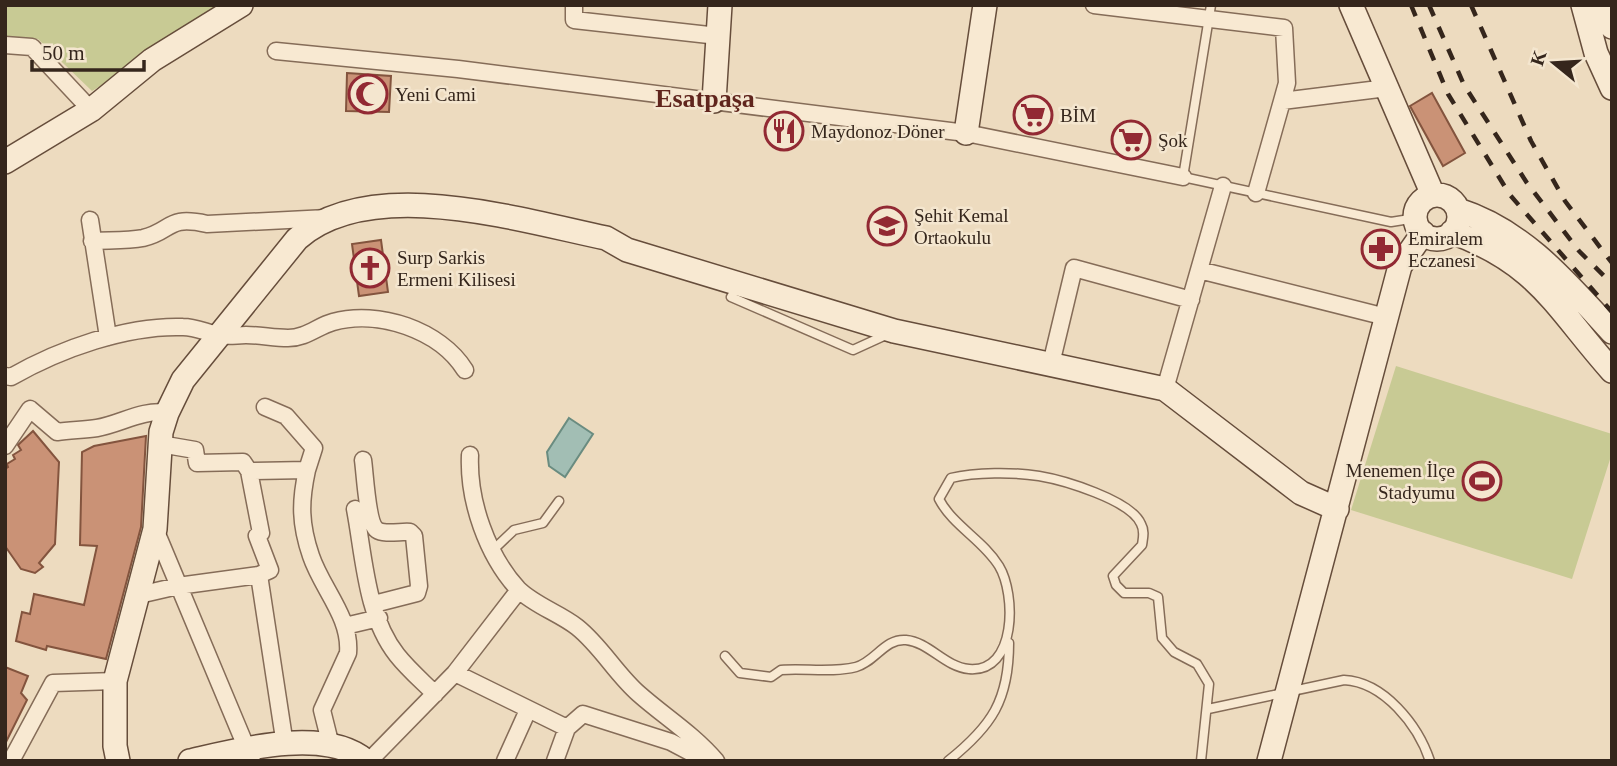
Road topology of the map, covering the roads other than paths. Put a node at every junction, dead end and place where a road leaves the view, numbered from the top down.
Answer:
1 (241, 5) edge
2 (574, 5) edge
3 (720, 5) edge
4 (985, 5) edge
5 (1094, 5) edge
6 (1351, 5) edge
7 (1583, 5) edge
8 (1605, 5) edge
9 (1209, 13) edge
10 (1612, 27) edge
11 (718, 36) junction
12 (5, 45) edge
13 (276, 51) dead end
14 (1387, 88) junction
15 (1612, 88) edge
16 (1282, 101) junction
17 (714, 102) junction
18 (91, 110) junction
19 (966, 133) junction
20 (5, 162) edge
21 (1183, 177) junction
22 (1223, 186) junction
23 (1256, 193) junction
24 (1433, 195) junction
25 (327, 218) junction
26 (90, 220) dead end
27 (1456, 221) junction
28 (1419, 226) junction
29 (92, 241) junction
30 (1199, 270) junction
31 (1191, 300) junction
32 (1386, 317) junction
33 (1612, 332) edge
34 (220, 336) junction
35 (108, 337) junction
36 (1612, 357) edge
37 (1051, 365) junction
38 (465, 370) dead end
39 (1612, 371) edge
40 (5, 376) edge
41 (1165, 389) junction
42 (265, 407) dead end
43 (167, 413) junction
44 (160, 444) junction
45 (5, 446) edge
46 (470, 456) dead end
47 (363, 460) dead end
48 (307, 470) junction
49 (249, 471) junction
50 (559, 501) dead end
51 (355, 509) dead end
52 (1337, 509) junction
53 (155, 529) junction
54 (492, 551) junction
55 (259, 575) junction
56 (178, 586) junction
57 (519, 590) junction
58 (139, 595) junction
59 (377, 611) junction
60 (345, 626) junction
61 (1009, 640) junction
62 (725, 656) dead end
63 (455, 673) junction
64 (115, 681) junction
65 (435, 694) junction
66 (1286, 695) junction
67 (1208, 709) junction
68 (528, 710) junction
69 (567, 728) junction
70 (330, 742) junction
71 (285, 745) junction
72 (248, 755) edge
73 (199, 760) edge
74 (11, 761) edge
75 (118, 761) edge
76 (367, 761) edge
77 (505, 761) edge
78 (555, 761) edge
79 (707, 761) edge
80 (716, 761) edge
81 (948, 761) edge
82 (1201, 761) edge
83 (1269, 761) edge
84 (1430, 761) edge

1 - 18 street
2 - 11 street
3 - 11 street
4 - 19 street
5 - 9 street
6 - 14 street
7 - 15 street
8 - 10 street
9 - 16 street
9 - 21 lane
11 - 17 street
12 - 18 street
13 - 17 street
14 - 16 street
14 - 24 street
16 - 23 street
17 - 19 street
18 - 20 street
19 - 21 street
21 - 22 lane
22 - 23 lane
22 - 30 street
23 - 28 lane
24 - 27 street
24 - 28 street
25 - 29 street
25 - 34 street
25 - 37 street
26 - 29 street
27 - 28 street
27 - 33 street
27 - 36 street
27 - 39 street
28 - 32 street
29 - 35 street
30 - 31 street
30 - 32 street
31 - 37 street
31 - 41 street
32 - 52 street
34 - 35 street
34 - 38 street
34 - 43 street
35 - 40 street
37 - 41 street
41 - 52 street
42 - 48 street
43 - 44 street
43 - 45 street
44 - 49 street
44 - 53 street
46 - 54 street
47 - 59 street
48 - 49 street
48 - 60 street
49 - 55 street
50 - 54 lane
51 - 59 street
52 - 66 street
53 - 56 street
53 - 58 street
54 - 57 street
55 - 56 street
55 - 71 street
56 - 58 street
56 - 72 street
57 - 63 street
57 - 80 street
58 - 64 street
59 - 60 street
59 - 65 street
60 - 70 street
61 - 62 lane
61 - 67 lane
61 - 81 lane
63 - 65 street
63 - 68 street
64 - 74 street
64 - 75 street
65 - 76 street
66 - 67 lane
66 - 83 street
66 - 84 lane
67 - 82 lane
68 - 69 street
68 - 77 street
69 - 78 street
69 - 79 street
70 - 71 street
70 - 76 street
71 - 72 street
72 - 73 street

